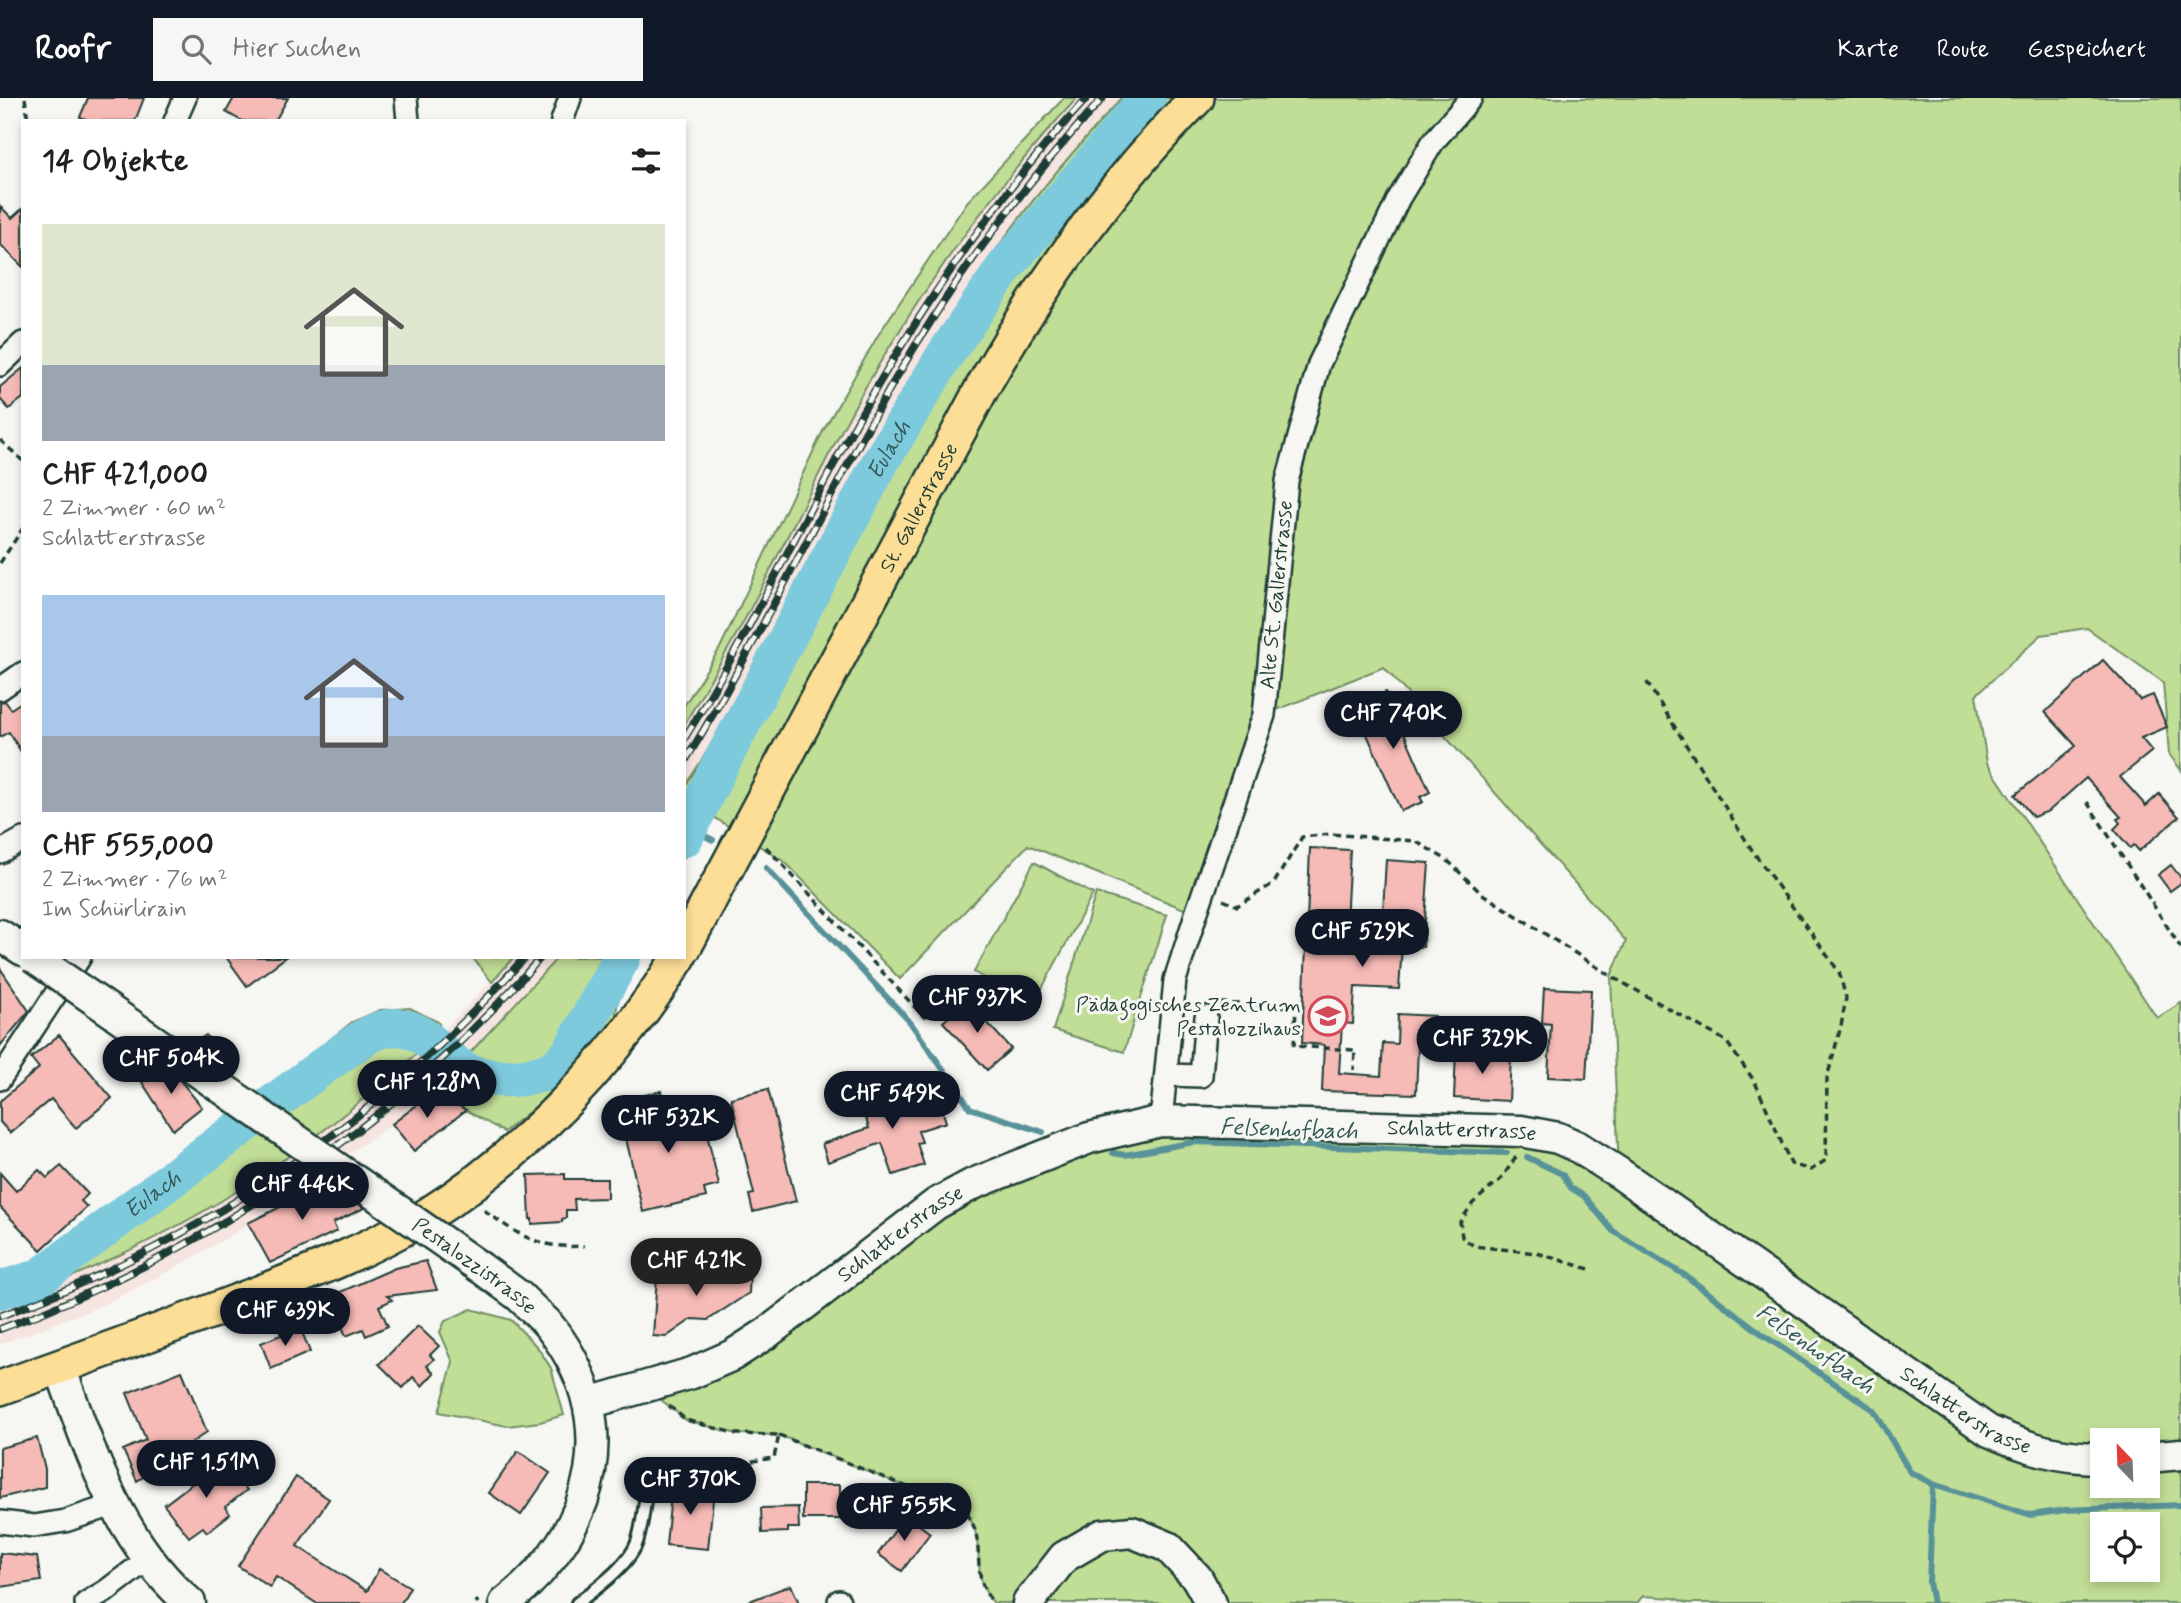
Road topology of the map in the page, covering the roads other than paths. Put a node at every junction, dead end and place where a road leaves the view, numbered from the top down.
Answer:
1 (185, 98) edge
2 (406, 98) edge
3 (570, 98) edge
4 (1197, 98) edge
5 (1471, 98) edge
6 (176, 119) edge
7 (408, 119) edge
8 (563, 119) edge
9 (21, 345) edge
10 (0, 365) edge
11 (21, 674) edge
12 (0, 689) edge
13 (21, 840) edge
14 (0, 852) edge
15 (0, 935) edge
16 (686, 944) edge
17 (21, 949) edge
18 (36, 959) edge
19 (79, 959) edge
20 (678, 959) edge
21 (1206, 1017) dead end
22 (1166, 1075) junction
23 (0, 1079) edge
24 (1161, 1121) junction
25 (60, 1367) junction
26 (0, 1388) edge
27 (589, 1403) junction
28 (2181, 1454) edge
29 (2160, 1456) edge
30 (2090, 1458) edge
31 (648, 1478) dead end
32 (114, 1505) junction
33 (0, 1522) edge
34 (148, 1559) junction
35 (486, 1602) edge
36 (86, 1603) edge
37 (190, 1603) edge
38 (578, 1603) edge
39 (1028, 1603) edge
40 (1211, 1603) edge

1 - 6 street
2 - 7 street
3 - 8 street
4 - 16 main road, St. Gallerstrasse
5 - 22 street, Alte St. Gallerstrasse
9 - 10 street
11 - 12 street
13 - 14 street
15 - 17 street
18 - 27 street, Pestalozzistrasse, bridge
19 - 23 street
20 - 25 main road
21 - 22 street
22 - 24 street, Alte St. Gallerstrasse
24 - 27 street, Schlatterstrasse
24 - 30 street, Schlatterstrasse
25 - 26 main road
25 - 32 street
27 - 35 street, Pestalozzistrasse
28 - 29 street
31 - 38 lane
32 - 33 street
32 - 34 street
34 - 36 street
34 - 37 street
39 - 40 street

